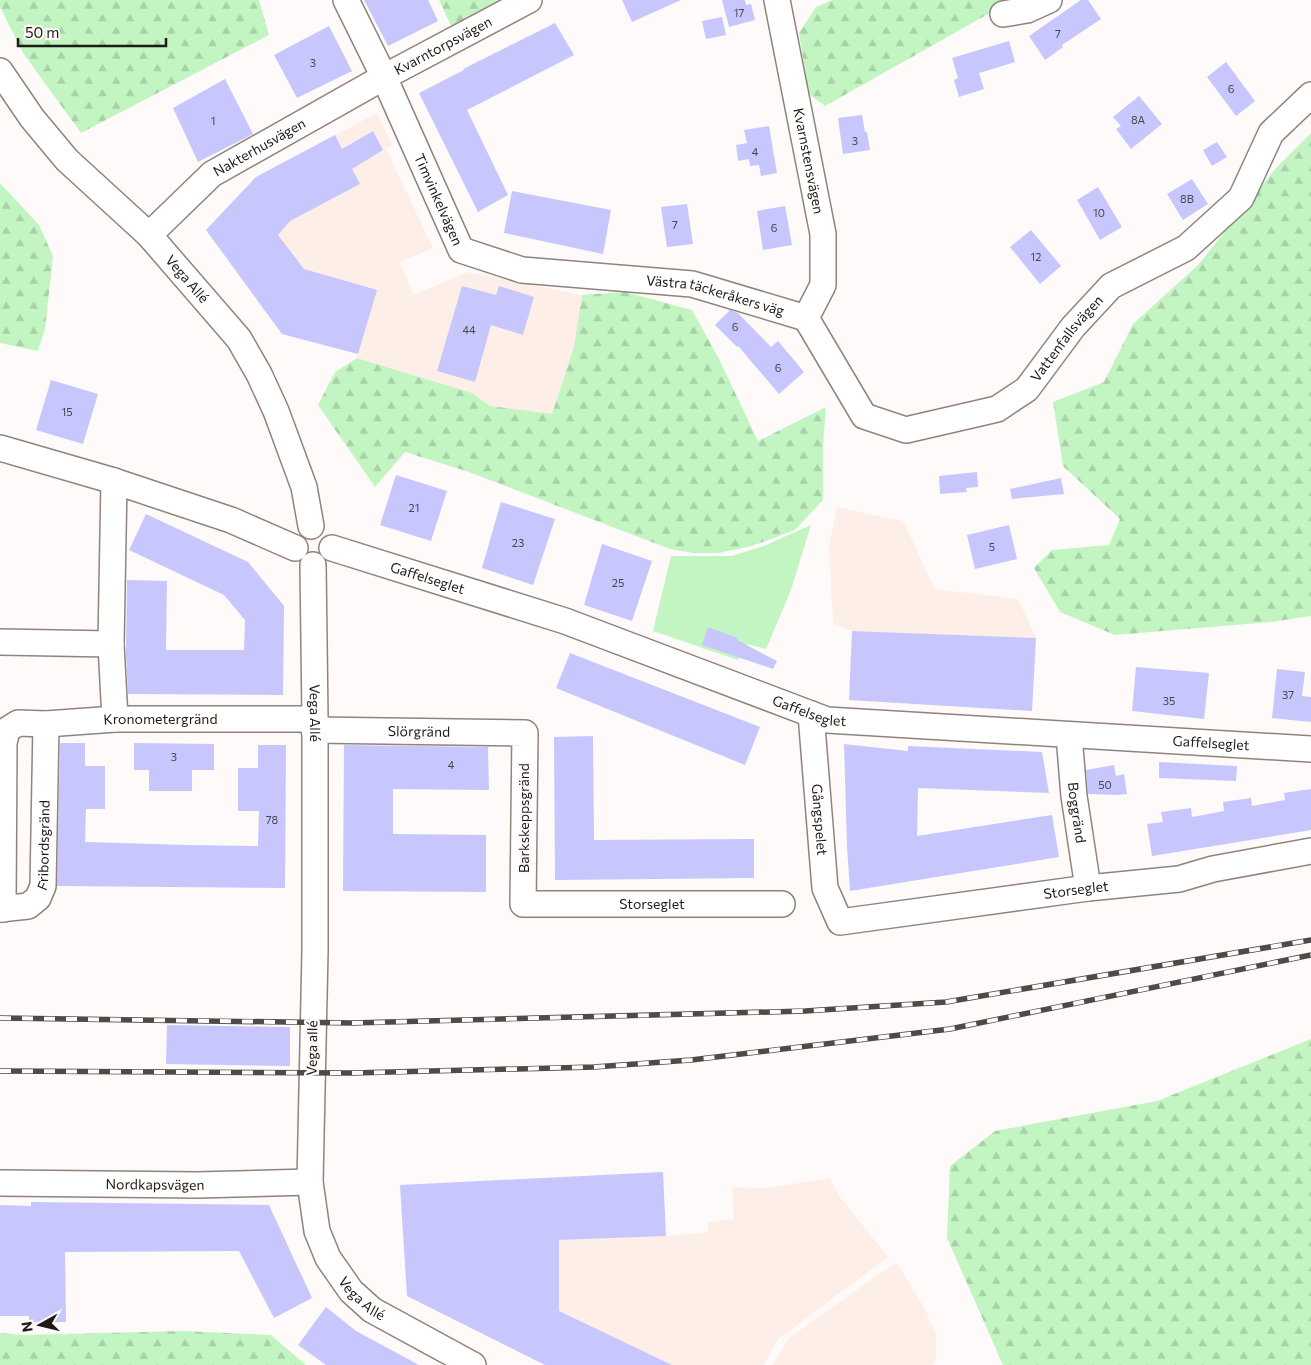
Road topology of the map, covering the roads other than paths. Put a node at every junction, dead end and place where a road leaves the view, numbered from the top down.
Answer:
1 (346, 0) edge
2 (529, 0) edge
3 (777, 0) edge
4 (1049, 0) edge
5 (1003, 14) dead end
6 (0, 71) edge
7 (384, 77) junction
8 (1311, 95) edge
9 (149, 235) junction
10 (623, 278) joint
11 (806, 318) junction
12 (0, 448) edge
13 (114, 481) junction
14 (311, 526) junction
15 (296, 548) junction
16 (332, 548) junction
17 (313, 565) junction
18 (0, 642) edge
19 (111, 644) junction
20 (811, 714) junction
21 (115, 719) junction
22 (46, 724) junction
23 (315, 725) junction
24 (7, 730) joint
25 (525, 733) joint
26 (1069, 735) junction
27 (1311, 749) edge
28 (1311, 851) edge
29 (1088, 888) junction
30 (524, 904) joint
31 (782, 904) dead end
32 (2, 909) edge
33 (314, 915) joint
34 (840, 922) joint
35 (310, 1182) junction
36 (0, 1183) edge
37 (473, 1365) edge

1 - 7 street, Timvinkelvägen
2 - 7 street, Kvarntorpsvägen
3 - 11 street, Kvarnstensvägen
4 - 5 street
6 - 9 street, Vega Allé
7 - 9 street, Nakterhusvägen
7 - 10 street, Timvinkelvägen
8 - 11 street, Vattenfallsvägen
9 - 14 street, Vega Allé
10 - 11 street, Västra täckeråkers väg
12 - 13 street
13 - 15 street
13 - 19 street
14 - 15 street
14 - 16 street
15 - 17 street
16 - 17 street
16 - 20 street, Gaffelseglet
17 - 23 street, Vega Allé
18 - 19 street
19 - 21 street
20 - 26 street, Gaffelseglet
20 - 34 street, Gångspelet
21 - 22 street, Kronometergränd
21 - 23 street, Kronometergränd
22 - 24 street, Kronometergränd
22 - 32 street, Fribordsgränd
23 - 25 street, Slörgränd
23 - 33 street, Vega Allé
24 - 32 street, Fribordsgränd
25 - 30 street, Barkskeppsgränd
26 - 27 street, Gaffelseglet
26 - 29 street, Boggränd
28 - 29 street, Storseglet
29 - 34 street, Storseglet
30 - 31 street, Storseglet
33 - 35 street, Vega allé
35 - 36 street, Nordkapsvägen
35 - 37 street, Vega Allé

